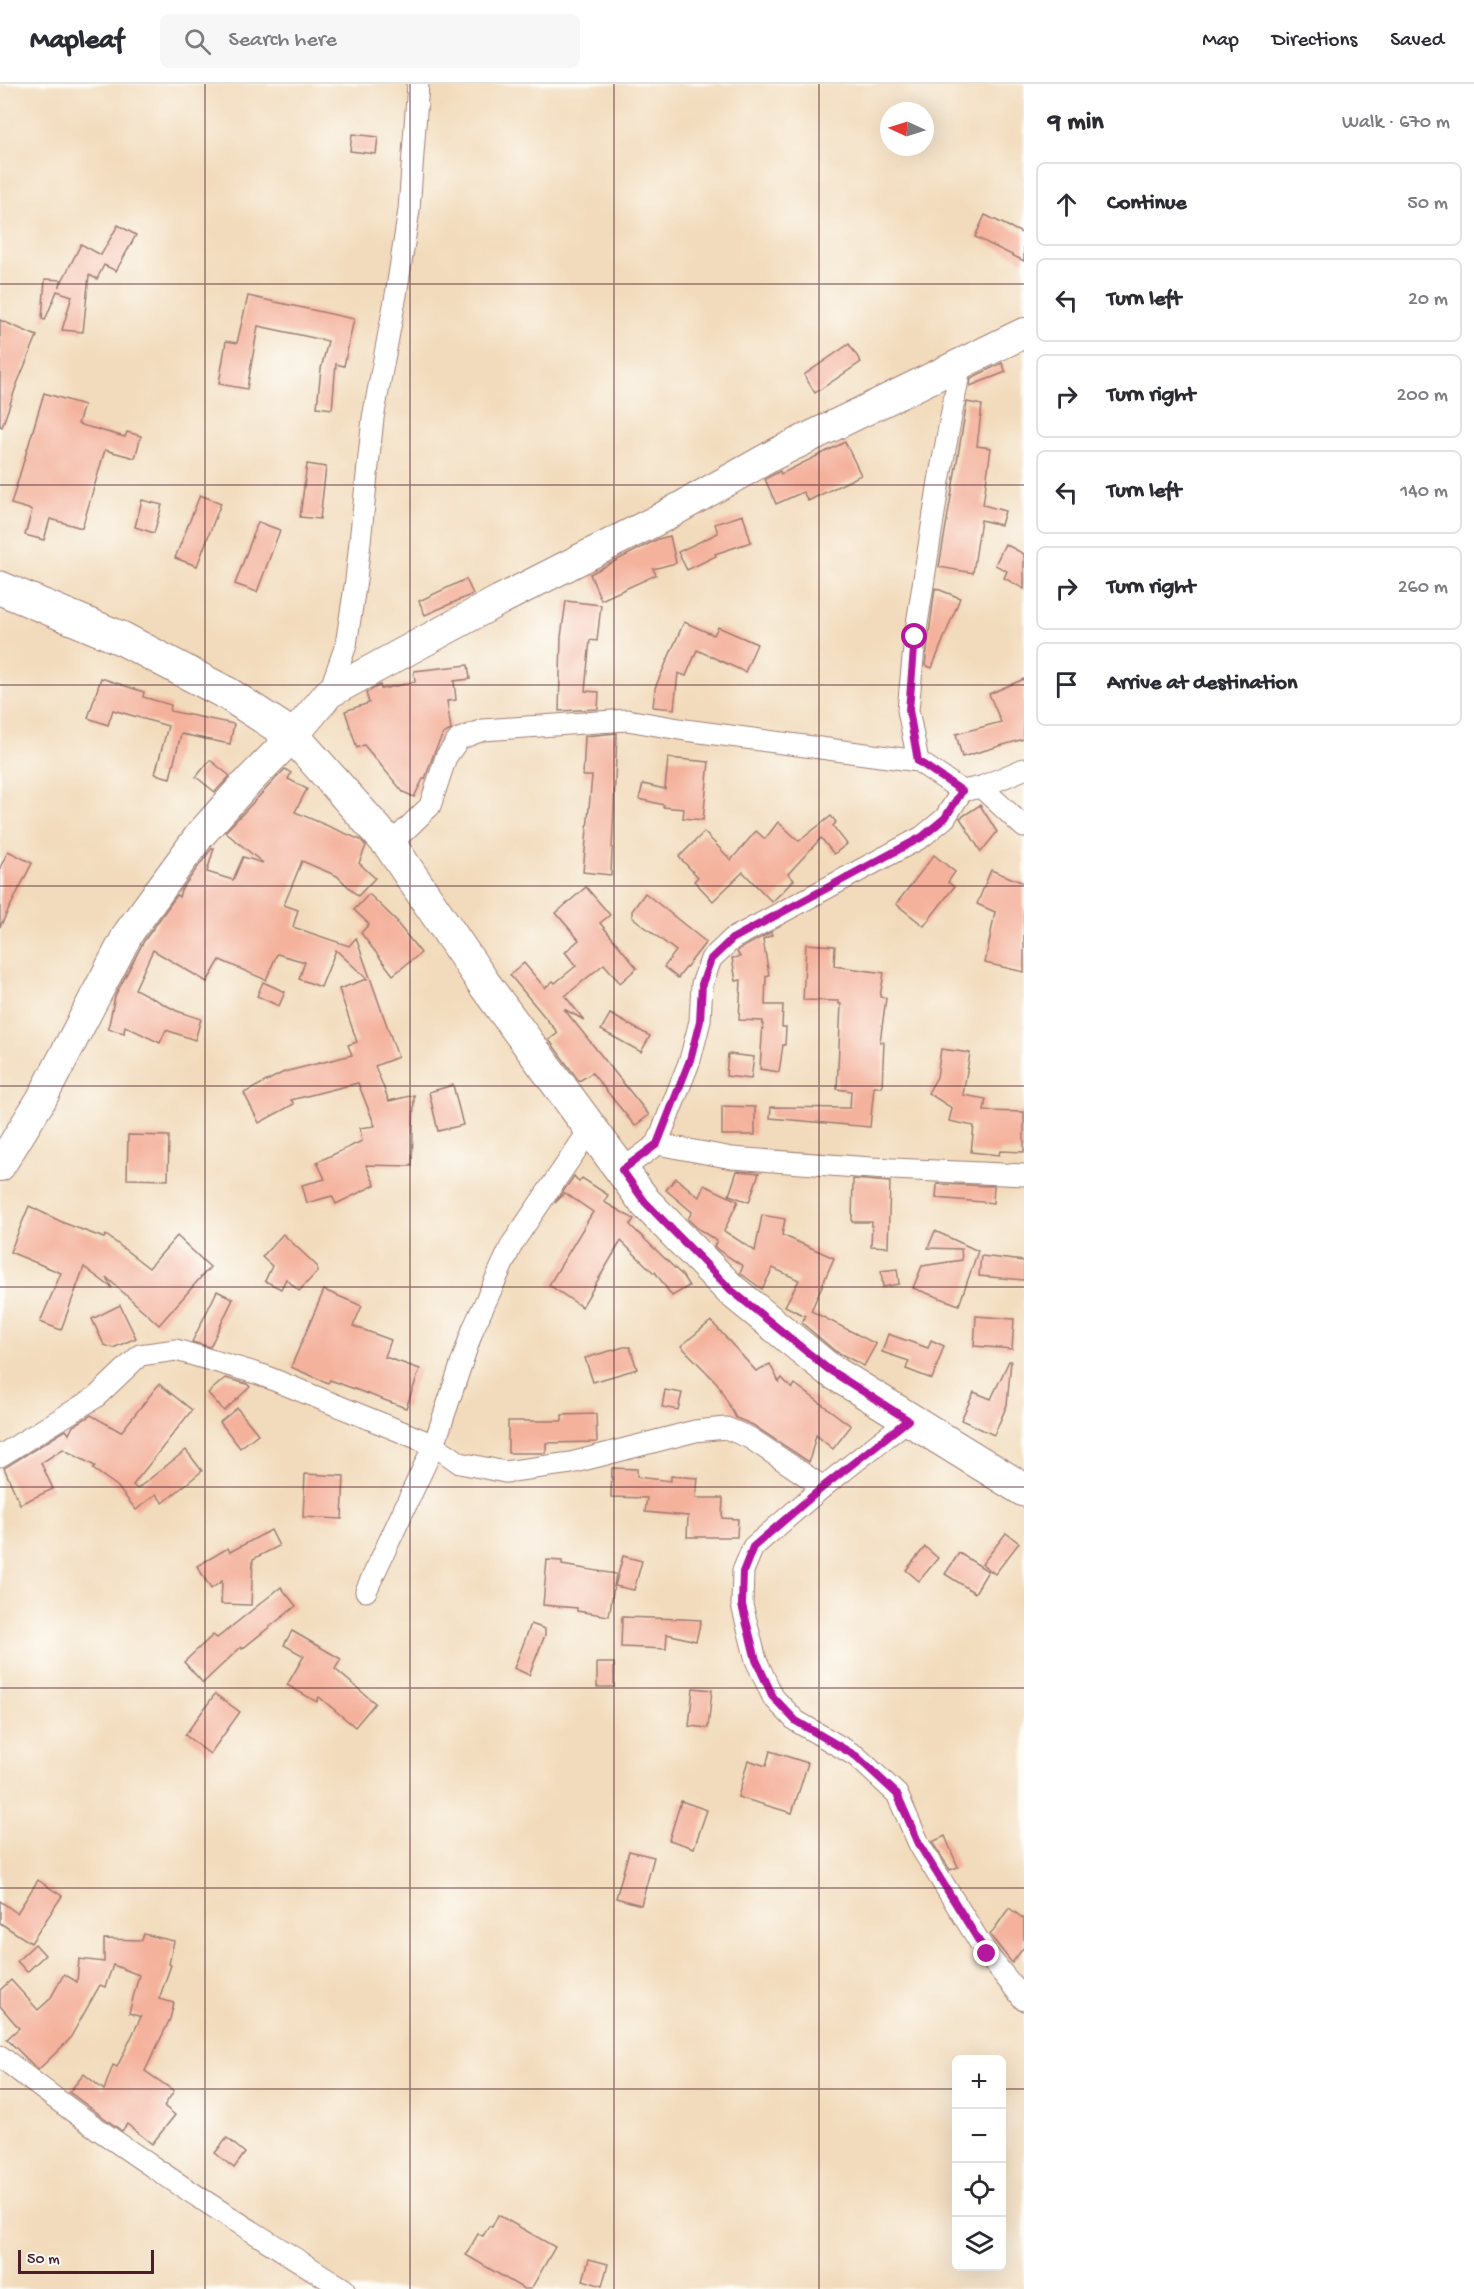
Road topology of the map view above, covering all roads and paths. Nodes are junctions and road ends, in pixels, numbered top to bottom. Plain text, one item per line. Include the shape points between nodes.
1 (418, 84) edge
2 (1024, 333) edge
3 (961, 363) junction
4 (0, 588) edge
5 (329, 693) junction
6 (293, 736) junction
7 (918, 761) junction
8 (1024, 769) edge
9 (971, 789) junction
10 (1024, 827) edge
11 (390, 845) junction
12 (591, 1128) junction
13 (657, 1144) junction
14 (0, 1166) edge
15 (622, 1170) junction
16 (1024, 1175) edge
17 (908, 1420) junction
18 (434, 1445) junction
19 (0, 1456) edge
20 (823, 1487) junction
21 (1024, 1490) edge
22 (366, 1592) dead end
23 (1024, 2000) edge
24 (0, 2056) edge
25 (344, 2289) edge

1 - 5 street via 409,210 373,418 356,580 346,645
2 - 3 street
3 - 5 street via 776,454
3 - 7 street via 915,637 909,710
4 - 6 main road via 123,639 228,694
5 - 6 street
6 - 11 main road
6 - 14 street via 200,835 129,932 42,1098
7 - 9 street
7 - 11 street via 627,720 483,730 459,739 446,757 430,806
8 - 9 street
9 - 10 street
9 - 13 street via 922,837 732,939 711,959 702,984 700,1021 690,1060
11 - 12 main road via 485,985
12 - 15 main road
12 - 18 street via 512,1244 474,1329
13 - 15 street
13 - 16 street via 732,1158
15 - 17 main road via 645,1202 731,1290 828,1369
17 - 20 street
17 - 21 main road
18 - 19 street via 262,1374 176,1350 140,1355 96,1398
18 - 20 street via 460,1463 505,1472 571,1463 695,1431 726,1428 750,1438
18 - 22 street
20 - 23 street via 753,1547 743,1572 742,1605 756,1660 773,1697 796,1721 856,1756 897,1794 920,1846 987,1954
24 - 25 street via 91,2124

